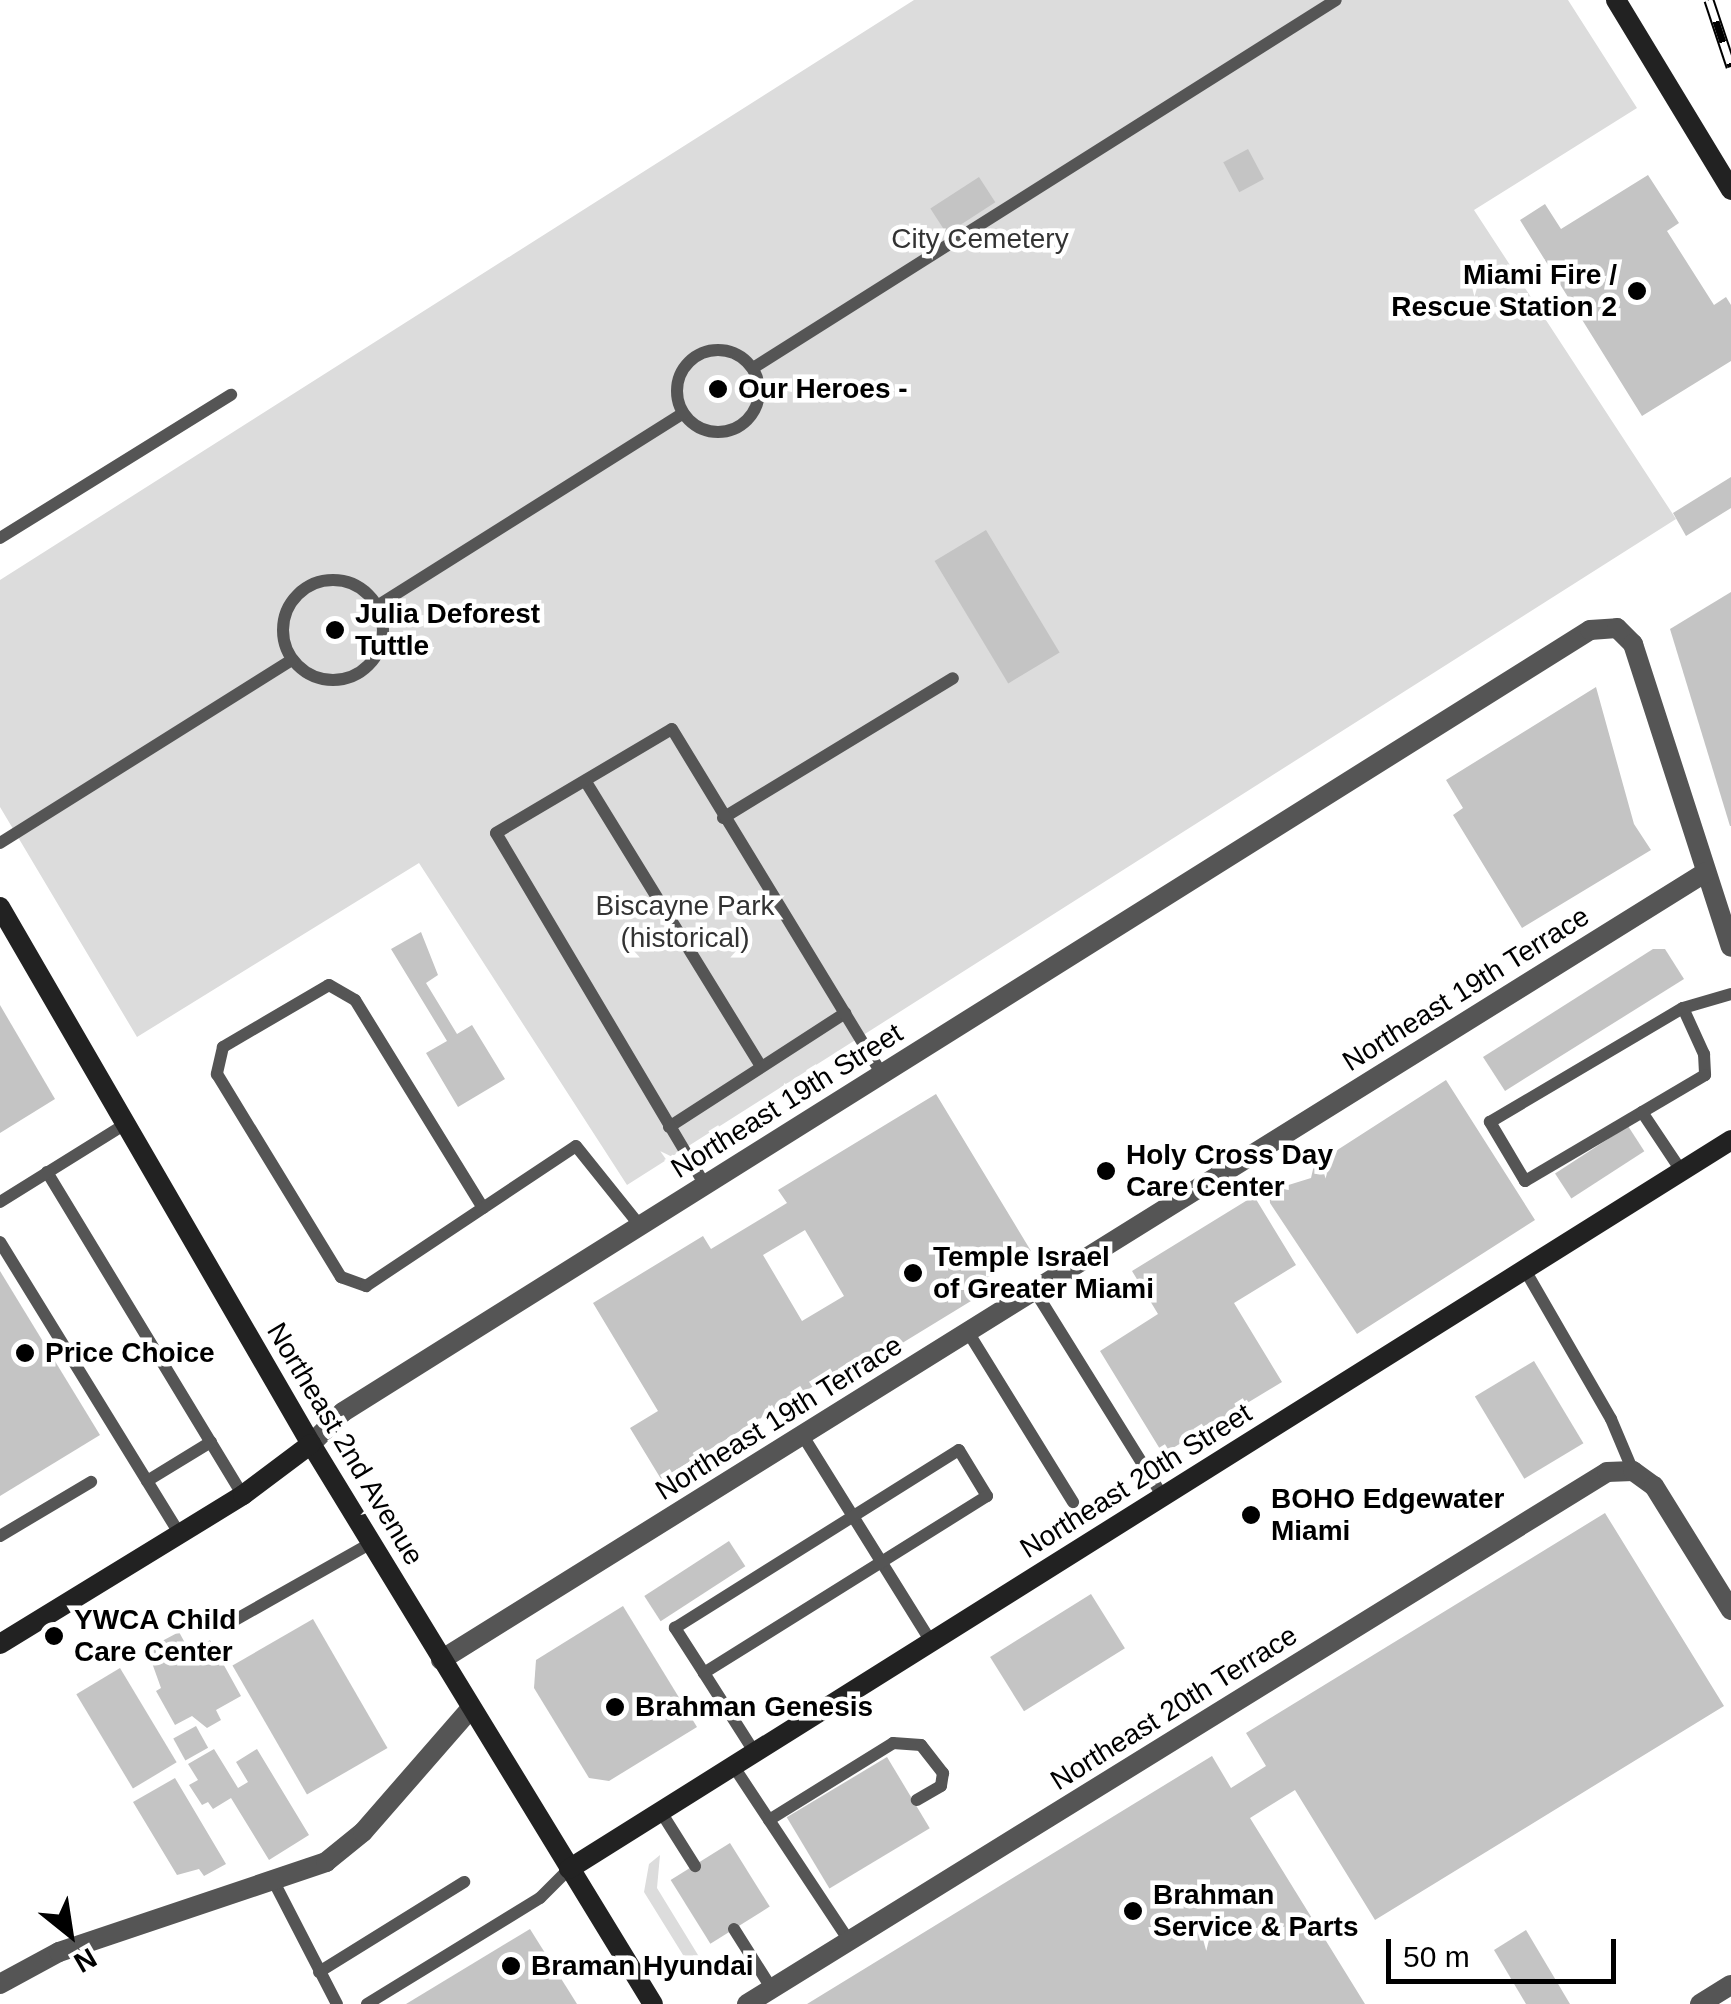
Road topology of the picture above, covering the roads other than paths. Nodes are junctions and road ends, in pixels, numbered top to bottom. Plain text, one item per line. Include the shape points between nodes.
1 (1336, 0) edge
2 (1616, 0) edge
3 (1731, 190) edge
4 (753, 368) junction
5 (231, 396) dead end
6 (683, 413) junction
7 (0, 538) edge
8 (377, 606) junction
9 (292, 660) junction
10 (953, 678) dead end
11 (586, 782) junction
12 (724, 818) junction
13 (0, 843) edge
14 (1706, 872) junction
15 (2, 915) edge
16 (1731, 947) edge
17 (1731, 994) edge
18 (1683, 1008) junction
19 (844, 1014) junction
20 (762, 1067) junction
21 (882, 1074) junction
22 (1642, 1112) junction
23 (127, 1123) junction
24 (669, 1127) junction
25 (1731, 1140) edge
26 (48, 1172) junction
27 (1682, 1172) junction
28 (705, 1186) junction
29 (0, 1202) edge
30 (483, 1208) junction
31 (640, 1226) junction
32 (0, 1242) edge
33 (1525, 1270) junction
34 (1035, 1290) junction
35 (968, 1332) junction
36 (803, 1436) junction
37 (211, 1442) junction
38 (311, 1444) junction
39 (1633, 1471) junction
40 (91, 1482) dead end
41 (148, 1482) junction
42 (243, 1495) junction
43 (1163, 1497) junction
44 (1073, 1502) dead end
45 (852, 1515) junction
46 (180, 1533) junction
47 (0, 1536) edge
48 (372, 1543) junction
49 (881, 1562) junction
50 (1731, 1610) edge
51 (235, 1620) dead end
52 (931, 1642) junction
53 (0, 1644) edge
54 (440, 1660) junction
55 (704, 1672) junction
56 (471, 1708) junction
57 (756, 1754) junction
58 (734, 1767) junction
59 (917, 1800) dead end
60 (661, 1812) junction
61 (770, 1820) junction
62 (816, 1862) dead end
63 (695, 1866) dead end
64 (569, 1869) junction
65 (802, 1870) junction
66 (464, 1882) dead end
67 (275, 1884) junction
68 (734, 1928) dead end
69 (849, 1941) junction
70 (319, 1972) junction
71 (0, 1984) edge
72 (1731, 1985) edge
73 (762, 1998) edge
74 (337, 2004) edge
75 (367, 2004) edge
76 (653, 2004) edge
77 (1700, 2004) edge

1 - 4 lane
2 - 3 main road
4 - 6 lane via 757,406 740,425 703,429
4 - 6 lane via 716,349 690,360 677,385
5 - 7 lane
6 - 8 lane
8 - 9 lane via 382,638 376,654 352,676 318,679
8 - 9 lane via 353,584 306,588 293,599 282,629
9 - 13 lane
10 - 12 lane
11 - 12 lane via 672,730
11 - 20 lane
11 - 24 lane via 496,833
12 - 19 lane
14 - 16 street
14 - 21 street, Northeast 19th Street via 1633,644 1616,628 1590,630
14 - 34 street, Northeast 19th Terrace
15 - 23 main road, Northeast 2nd Avenue
17 - 18 lane
18 - 22 lane via 1704,1054 1705,1075
18 - 22 lane via 1490,1122 1526,1182
19 - 20 lane
19 - 21 lane
20 - 24 lane
21 - 28 street, Northeast 19th Street
22 - 27 lane
23 - 26 lane
23 - 38 main road, Northeast 2nd Avenue
24 - 28 lane
25 - 27 main road, Northeast 20th Street
26 - 29 lane
26 - 37 lane
27 - 33 main road, Northeast 20th Street
28 - 31 street, Northeast 19th Street
30 - 30 lane via 366,1286 341,1277 217,1074 223,1047 329,986 354,1000
30 - 31 lane via 576,1146
31 - 38 street, Northeast 19th Street via 343,1412
32 - 41 lane
33 - 39 lane via 1611,1419
33 - 43 main road, Northeast 20th Street
34 - 35 street, Northeast 19th Terrace
34 - 43 lane
35 - 36 street, Northeast 19th Terrace
35 - 44 lane
36 - 45 lane
36 - 54 street, Northeast 19th Terrace
37 - 41 lane
37 - 42 lane
38 - 42 main road, Northeast 19th Street
38 - 48 main road, Northeast 2nd Avenue
39 - 50 street via 1654,1486
39 - 69 street, Northeast 20th Terrace via 1595,1478
40 - 47 lane
41 - 46 lane
42 - 46 main road, Northeast 19th Street
43 - 52 main road, Northeast 20th Street
45 - 49 lane
45 - 49 lane via 959,1450 987,1496
45 - 55 lane via 676,1628
46 - 53 main road, Northeast 19th Street
48 - 51 lane
48 - 54 main road, Northeast 2nd Avenue
49 - 52 lane
49 - 55 lane
52 - 57 main road, Northeast 20th Street
54 - 56 main road, Northeast 2nd Avenue
55 - 57 lane
56 - 64 main road, Northeast 2nd Avenue
56 - 67 street via 364,1832 326,1862
57 - 58 main road, Northeast 20th Street
58 - 60 main road, Northeast 20th Street
58 - 61 lane
59 - 61 lane via 941,1786 943,1773 922,1745 893,1743
60 - 63 lane
60 - 64 main road, Northeast 20th Street
61 - 65 lane
62 - 65 lane
64 - 75 lane via 540,1898
64 - 76 main road, Northeast 2nd Avenue
65 - 69 lane
66 - 70 lane
67 - 70 lane
67 - 71 street via 60,1952
68 - 73 lane
69 - 73 street, Northeast 20th Terrace
70 - 74 lane
72 - 77 street

